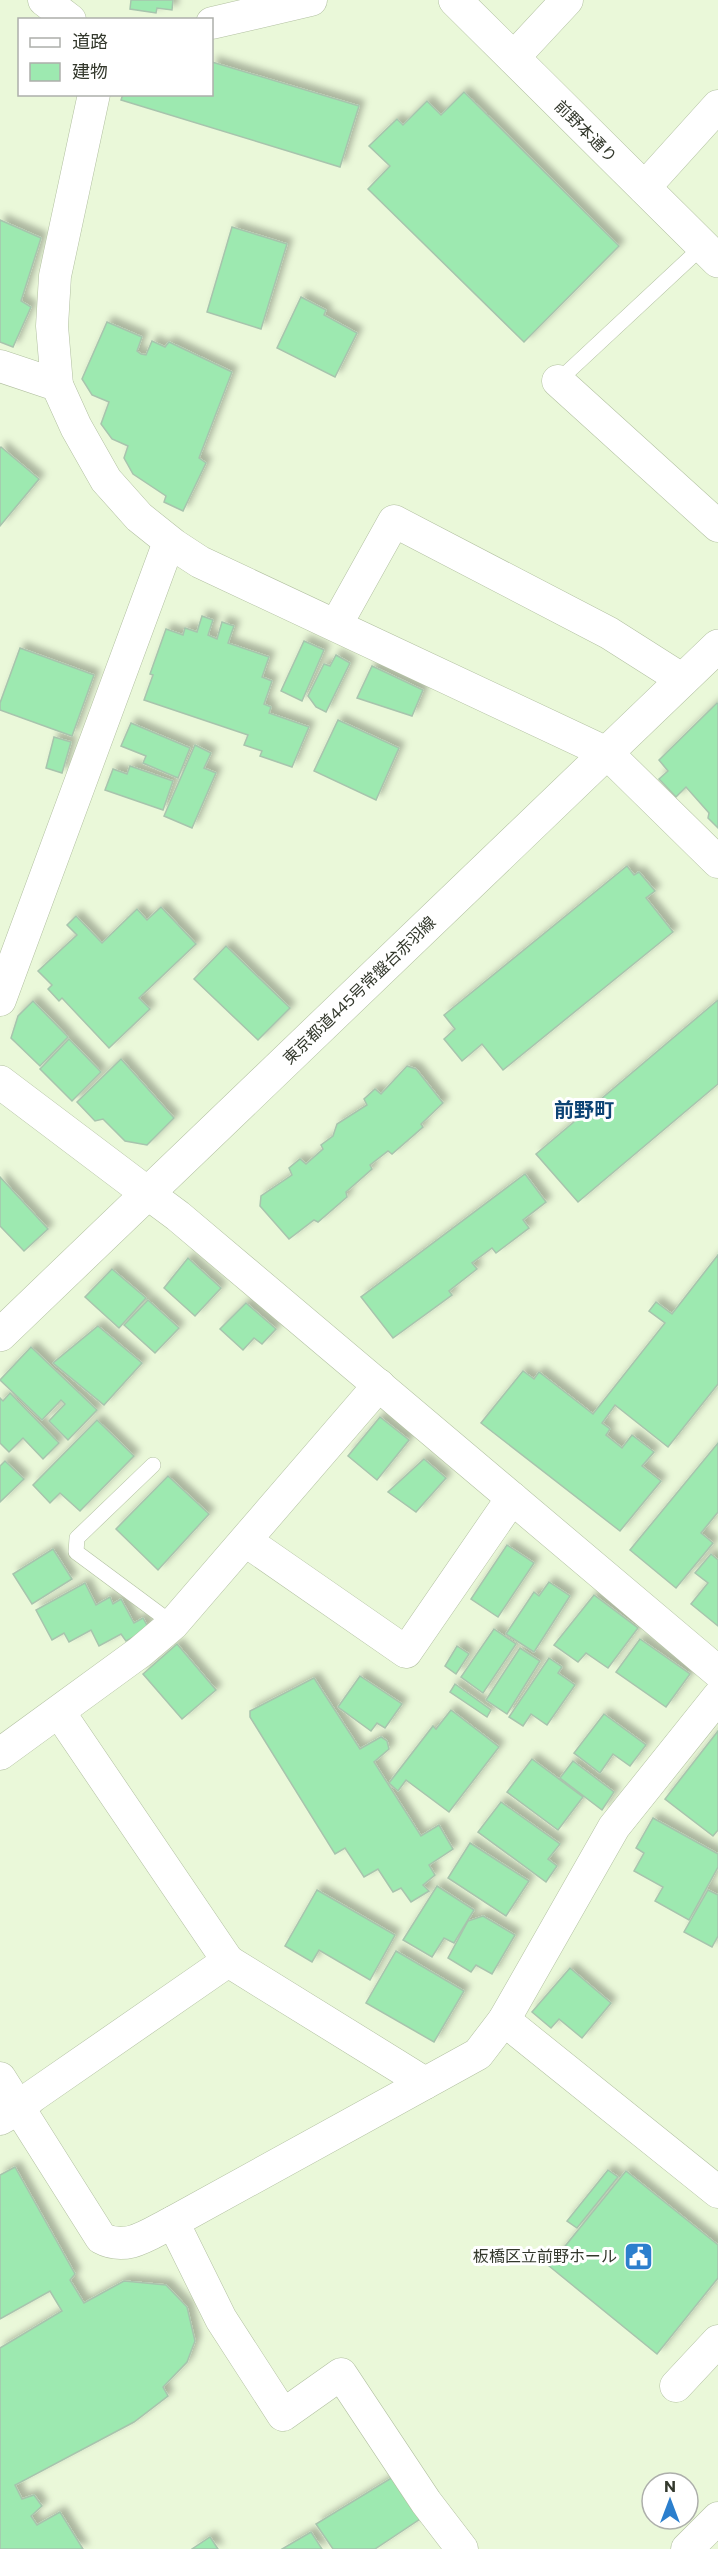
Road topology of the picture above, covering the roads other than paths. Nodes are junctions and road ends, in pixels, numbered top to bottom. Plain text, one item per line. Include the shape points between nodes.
1 (44, 0) edge
2 (311, 0) edge
3 (455, 0) edge
4 (567, 0) edge
5 (67, 18) edge
6 (213, 23) edge
7 (513, 58) junction
8 (94, 96) edge
9 (718, 106) edge
10 (644, 188) junction
11 (710, 253) edge
12 (0, 366) edge
13 (558, 381) joint
14 (57, 385) junction
15 (718, 526) edge
16 (169, 542) junction
17 (336, 625) junction
18 (718, 646) edge
19 (683, 680) junction
20 (607, 753) junction
21 (718, 862) edge
22 (0, 1000) edge
23 (0, 1082) edge
24 (147, 1193) junction
25 (0, 1335) edge
26 (379, 1385) junction
27 (153, 1465) dead end
28 (512, 1498) junction
29 (246, 1540) junction
30 (172, 1624) junction
31 (718, 1672) edge
32 (718, 1697) edge
33 (59, 1712) junction
34 (0, 1754) edge
35 (228, 1961) junction
36 (504, 2020) junction
37 (0, 2078) edge
38 (425, 2084) junction
39 (9, 2114) edge
40 (718, 2192) edge
41 (172, 2222) junction
42 (718, 2341) edge
43 (676, 2386) dead end
44 (718, 2518) edge
45 (462, 2549) edge
46 (687, 2549) edge

1 - 5 street
2 - 6 street
3 - 7 main road, 前野本通り
4 - 7 street
7 - 10 main road, 前野本通り
8 - 14 street via 55,276 52,326
9 - 10 street
10 - 11 main road, 前野本通り
11 - 13 lane
12 - 14 street
13 - 15 street
14 - 16 street via 106,480 139,517
16 - 17 street via 200,562
16 - 22 street
17 - 19 street via 394,521 609,633
17 - 20 street
18 - 19 main road, 東京都道445号常盤台赤羽線
19 - 20 main road, 東京都道445号常盤台赤羽線
20 - 21 street
20 - 24 main road, 東京都道445号常盤台赤羽線
23 - 24 main road
24 - 25 main road, 東京都道445号常盤台赤羽線
24 - 26 street
26 - 28 street
26 - 29 street
27 - 30 lane via 77,1538 76,1552
28 - 29 street via 406,1652
28 - 31 street
29 - 30 street
30 - 33 street
32 - 36 street via 615,1827
33 - 34 street
33 - 35 street
35 - 38 street
35 - 39 street
36 - 38 street via 478,2054
36 - 40 street
37 - 39 street
38 - 41 street
39 - 41 street via 101,2238 122,2245
41 - 45 street via 221,2319 283,2415 341,2374
42 - 43 street
44 - 46 street

